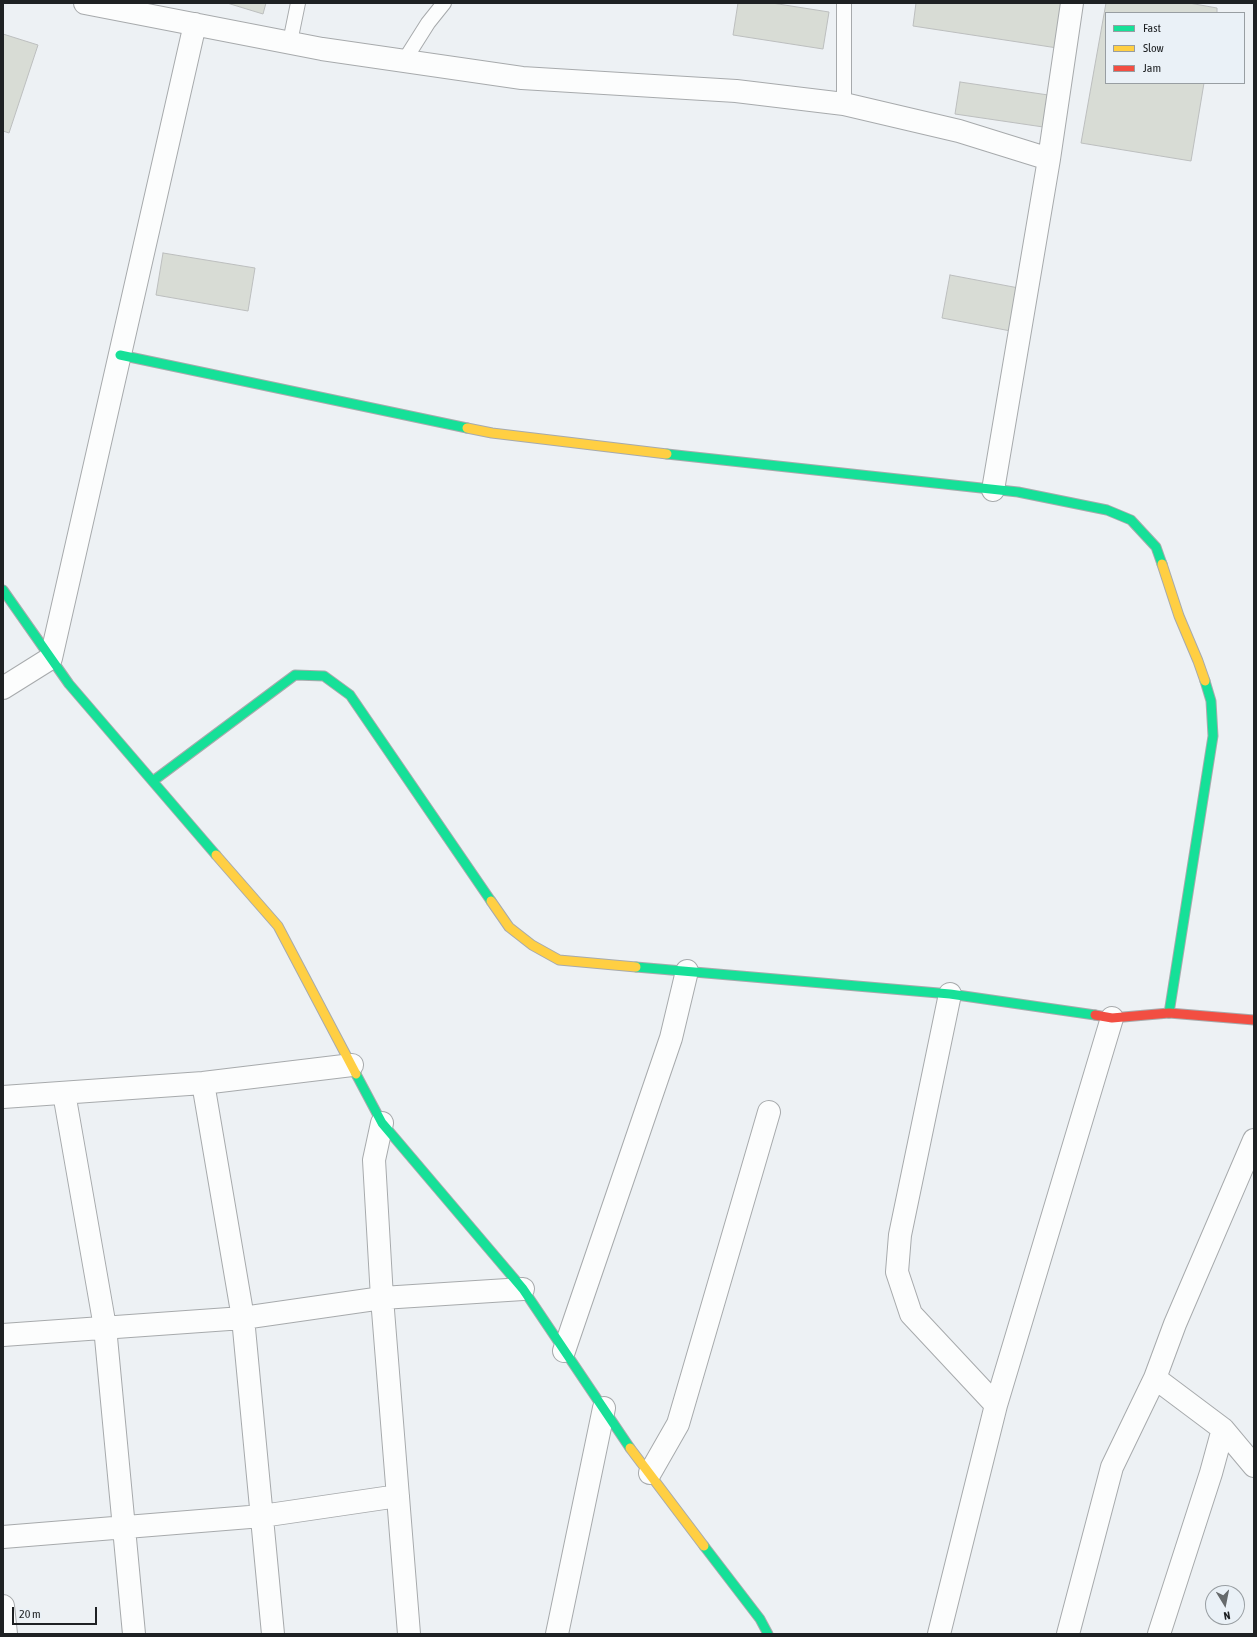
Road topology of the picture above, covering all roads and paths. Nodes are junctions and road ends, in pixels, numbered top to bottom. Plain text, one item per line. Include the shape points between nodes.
1 (85, 3) edge
2 (298, 3) edge
3 (444, 3) edge
4 (844, 3) edge
5 (1072, 3) edge
6 (195, 24) junction
7 (290, 42) junction
8 (404, 61) junction
9 (844, 104) junction
10 (1049, 158) junction
11 (120, 355) junction
12 (993, 490) junction
13 (3, 590) edge
14 (51, 658) junction
15 (3, 688) edge
16 (153, 781) junction
17 (686, 971) junction
18 (950, 994) junction
19 (1168, 1013) junction
20 (1112, 1018) junction
21 (1254, 1020) edge
22 (352, 1065) junction
23 (203, 1083) junction
24 (64, 1093) junction
25 (3, 1097) edge
26 (769, 1112) dead end
27 (382, 1123) junction
28 (1254, 1140) edge
29 (523, 1289) junction
30 (382, 1298) junction
31 (243, 1318) junction
32 (105, 1327) junction
33 (3, 1335) edge
34 (564, 1351) junction
35 (1155, 1378) junction
36 (996, 1405) junction
37 (604, 1408) junction
38 (1223, 1429) junction
39 (1254, 1466) edge
40 (650, 1473) junction
41 (398, 1496) junction
42 (262, 1516) junction
43 (124, 1526) junction
44 (3, 1537) edge
45 (3, 1606) edge
46 (6, 1634) edge
47 (134, 1634) edge
48 (273, 1634) edge
49 (409, 1634) edge
50 (557, 1634) edge
51 (768, 1634) edge
52 (939, 1634) edge
53 (1068, 1634) edge
54 (1159, 1634) edge

1 - 6 street
2 - 7 lane
3 - 8 lane via 428,22
4 - 9 lane
5 - 10 street
6 - 7 street
6 - 11 street
7 - 8 street
8 - 9 street via 522,78 736,91
9 - 10 street via 959,131
10 - 12 street
11 - 12 street via 492,433
11 - 14 street
12 - 19 street via 1018,492 1107,510 1131,520 1156,547 1179,616 1198,661 1210,702 1212,736
13 - 14 street
14 - 15 street
14 - 16 street
16 - 17 street via 295,675 324,676 350,695 509,927 532,945 558,960
16 - 22 street via 278,926
17 - 18 street
17 - 34 street via 671,1038
18 - 20 street
18 - 36 street via 900,1235 897,1272 911,1314
19 - 20 street
19 - 21 street
20 - 36 street
22 - 23 street
22 - 27 street
23 - 24 street
23 - 31 street
24 - 25 street
24 - 32 street
26 - 40 street via 678,1424
27 - 29 street
27 - 30 street via 374,1160
28 - 35 street via 1175,1324
29 - 30 street
29 - 34 street
30 - 31 street
30 - 41 street
31 - 32 street
31 - 42 street
32 - 33 street
32 - 43 street
34 - 37 street
35 - 38 street
35 - 53 street via 1112,1467
36 - 52 street
37 - 40 street
37 - 50 street
38 - 39 street
38 - 54 street
40 - 51 street via 760,1619
41 - 42 street
41 - 49 street
42 - 43 street
42 - 48 street
43 - 44 street
43 - 47 street
45 - 46 street

